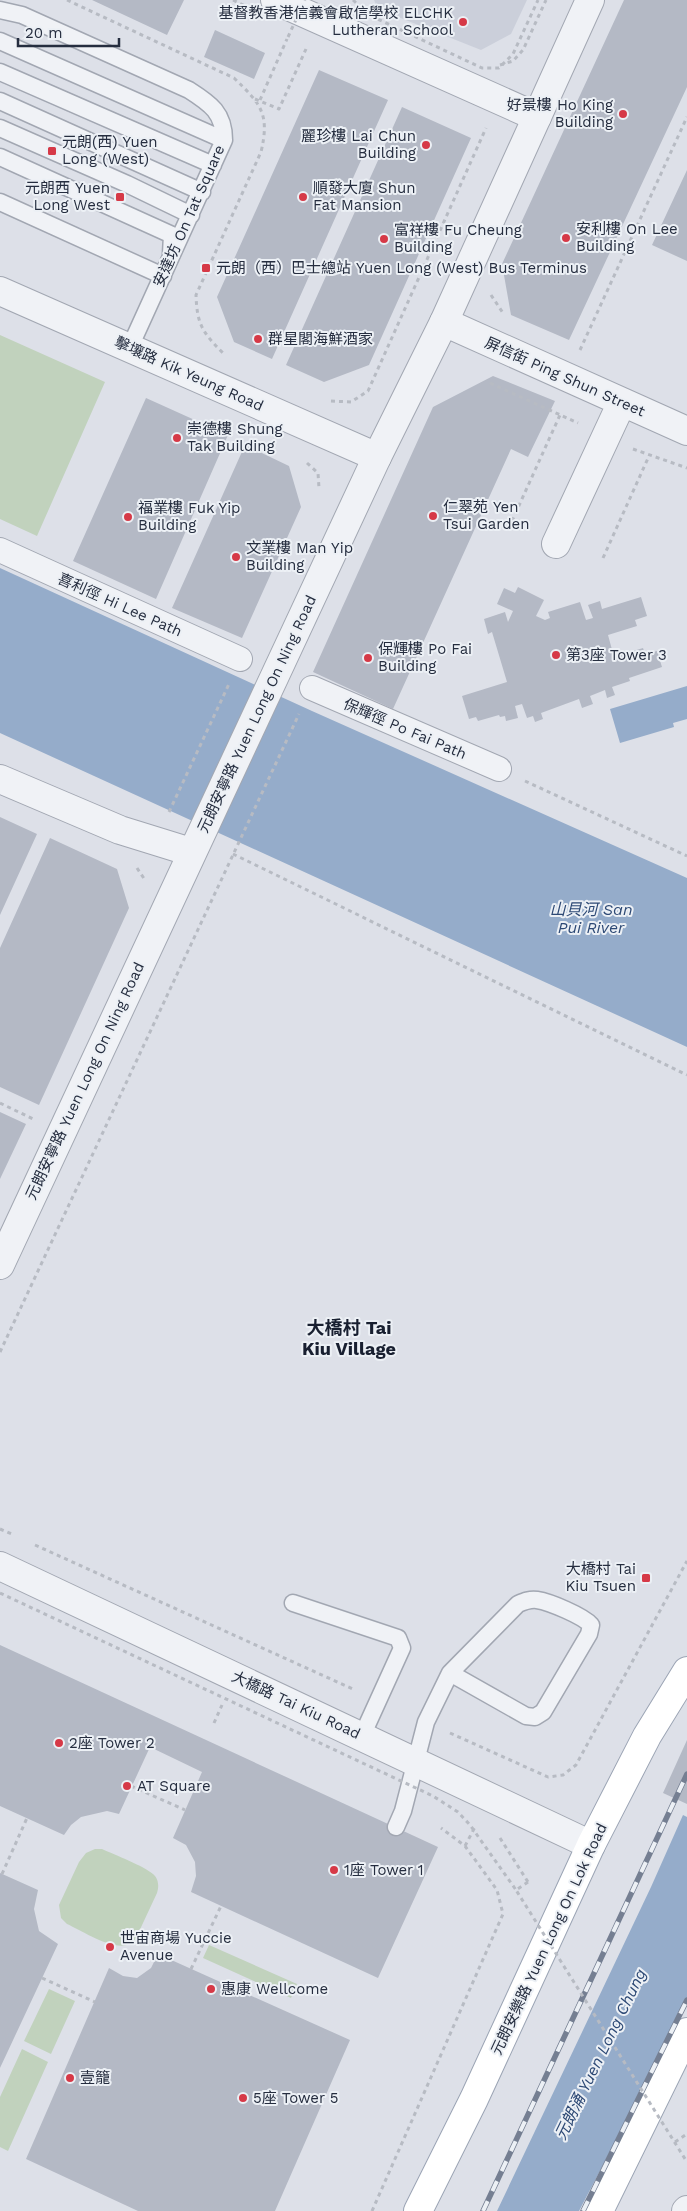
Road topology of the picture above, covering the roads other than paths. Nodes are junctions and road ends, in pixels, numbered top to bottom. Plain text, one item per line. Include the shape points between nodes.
1 (275, 0) edge
2 (590, 0) edge
3 (0, 10) edge
4 (0, 42) edge
5 (0, 72) edge
6 (0, 101) edge
7 (537, 117) junction
8 (0, 128) edge
9 (224, 140) junction
10 (0, 157) edge
11 (213, 165) junction
12 (202, 192) junction
13 (0, 202) edge
14 (191, 215) junction
15 (171, 259) junction
16 (163, 276) junction
17 (0, 291) edge
18 (444, 322) junction
19 (130, 347) junction
20 (622, 402) junction
21 (687, 431) edge
22 (377, 457) junction
23 (556, 544) dead end
24 (0, 550) edge
25 (240, 659) road end
26 (312, 688) road end
27 (499, 769) road end
28 (0, 779) edge
29 (193, 848) junction
30 (0, 1265) edge
31 (0, 1566) edge
32 (293, 1603) dead end
33 (687, 1671) edge
34 (450, 1673) junction
35 (362, 1736) junction
36 (416, 1761) junction
37 (396, 1827) dead end
38 (591, 1845) junction
39 (687, 2032) edge
40 (418, 2211) edge
41 (599, 2211) edge

1 - 7 street
2 - 7 street, 元朗安寧路 Yuen Long On Ning Road
3 - 9 lane, 安達坊 On Tat Square via 22,15 203,98 218,112 224,126
4 - 9 lane
5 - 11 lane
6 - 12 lane
7 - 18 street, 元朗安寧路 Yuen Long On Ning Road
8 - 14 lane
9 - 11 lane, 安達坊 On Tat Square
10 - 15 lane via 172,234
11 - 12 lane, 安達坊 On Tat Square
12 - 14 lane, 安達坊 On Tat Square
13 - 16 lane
14 - 15 lane, 安達坊 On Tat Square
15 - 16 lane, 安達坊 On Tat Square
16 - 19 lane, 安達坊 On Tat Square
17 - 19 street, 擊壤路 Kik Yeung Road
18 - 20 street, 屏信街 Ping Shun Street
18 - 22 street, 元朗安寧路 Yuen Long On Ning Road
19 - 22 street, 擊壤路 Kik Yeung Road
20 - 21 street, 屏信街 Ping Shun Street
20 - 23 street
22 - 29 street, 元朗安寧路 Yuen Long On Ning Road
24 - 25 street, 喜利徑 Hi Lee Path
26 - 27 street, 保輝徑 Po Fai Path
28 - 29 street via 120,830
29 - 30 street, 元朗安寧路 Yuen Long On Ning Road
31 - 35 street, 大橋路 Tai Kiu Road
32 - 35 lane via 398,1638 402,1648
33 - 38 main road, 元朗安樂路 Yuen Long On Lok Road via 647,1736
34 - 34 lane via 526,1716 535,1717 543,1712 589,1634 591,1625 585,1619 539,1600 527,1600 518,1604
34 - 36 lane via 426,1722
35 - 36 street, 大橋路 Tai Kiu Road
36 - 37 lane
36 - 38 street, 大橋路 Tai Kiu Road
38 - 40 main road, 元朗安樂路 Yuen Long On Lok Road via 474,2100
39 - 41 main road

